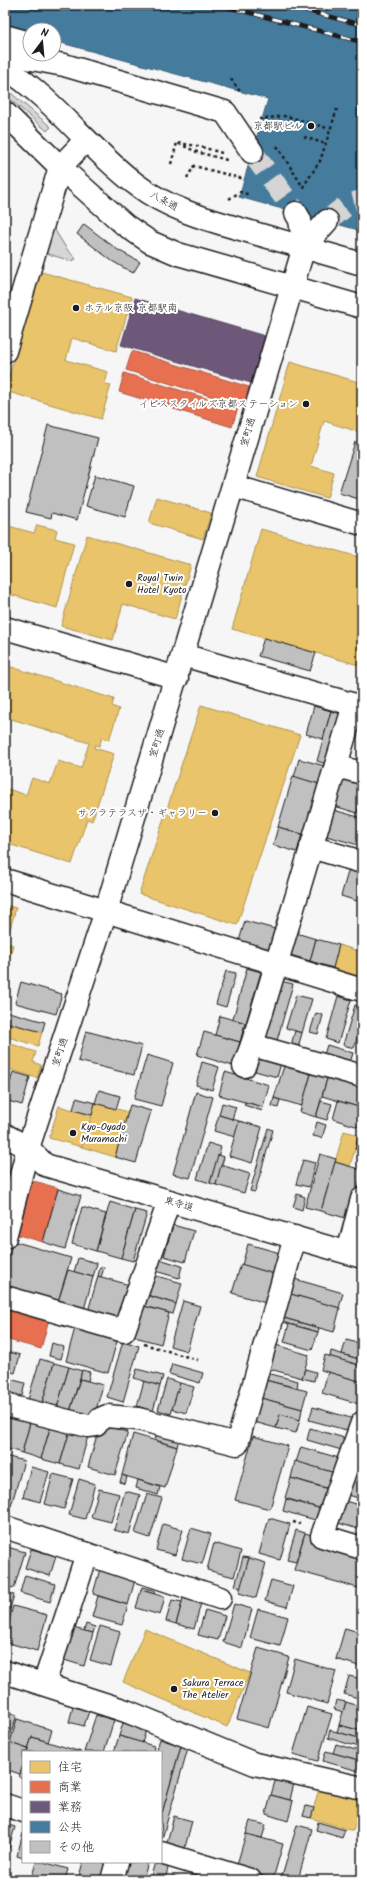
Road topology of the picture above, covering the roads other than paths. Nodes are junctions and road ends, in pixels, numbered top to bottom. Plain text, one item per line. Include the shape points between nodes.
1 (5, 36) edge
2 (22, 41) edge
3 (62, 52) edge
4 (5, 54) edge
5 (5, 68) edge
6 (119, 82) junction
7 (5, 113) edge
8 (86, 140) junction
9 (243, 157) tunnel mouth
10 (60, 167) junction
11 (296, 213) tunnel mouth
12 (327, 221) tunnel mouth
13 (304, 247) junction
14 (362, 264) edge
15 (291, 287) junction
16 (362, 308) edge
17 (5, 351) edge
18 (233, 486) junction
19 (362, 524) edge
20 (5, 628) edge
21 (183, 655) junction
22 (177, 678) junction
23 (358, 706) edge
24 (336, 766) junction
25 (362, 773) edge
26 (311, 847) junction
27 (362, 862) edge
28 (5, 880) edge
29 (106, 911) junction
30 (275, 963) junction
31 (362, 990) edge
32 (252, 1045) junction
33 (244, 1066) dead end
34 (362, 1076) edge
35 (5, 1136) edge
36 (28, 1148) junction
37 (362, 1199) edge
38 (169, 1201) junction
39 (7, 1222) edge
40 (295, 1237) junction
41 (355, 1254) edge
42 (5, 1297) edge
43 (5, 1405) edge
44 (362, 1423) edge
45 (5, 1526) edge
46 (362, 1548) edge
47 (87, 1554) junction
48 (220, 1598) dead end
49 (5, 1672) edge
50 (44, 1684) junction
51 (362, 1788) edge
52 (5, 1805) edge
53 (22, 1811) edge
54 (162, 1853) edge
55 (117, 1863) edge
56 (208, 1874) edge
57 (112, 1880) edge
58 (250, 1880) edge

1 - 2 street
3 - 6 street via 84,59
4 - 6 street via 64,65
5 - 8 street, 八条通 via 40,94
6 - 9 street via 224,112
7 - 10 street
8 - 10 street
8 - 13 street, 八条通 via 131,181 160,201 196,216
10 - 15 street via 125,225 150,242 178,254
10 - 17 street
11 - 13 street via 300,220
12 - 13 street
13 - 14 street, 八条通
13 - 15 street, 室町通
15 - 16 street
15 - 18 street, 室町通
18 - 19 street
18 - 21 street, 室町通
20 - 22 street
21 - 22 street, 室町通
21 - 23 street
22 - 29 street, 室町通
23 - 24 street
24 - 25 street
24 - 26 street
26 - 27 street
26 - 30 street
28 - 29 street
29 - 30 street
29 - 36 street, 室町通
30 - 31 street
30 - 32 street
32 - 33 street
32 - 34 street
35 - 36 street, 東寺道
36 - 38 street, 東寺道 via 45,1165
36 - 39 street, 室町通
37 - 41 street
38 - 40 street, 東寺道
38 - 42 street via 124,1331
40 - 41 street, 東寺道
40 - 43 street via 237,1444 138,1419 107,1416 100,1419 96,1425 88,1426
44 - 46 street via 322,1536
45 - 47 street
47 - 48 street
47 - 50 street
49 - 50 street
50 - 51 street via 126,1711 255,1764
52 - 53 street
54 - 56 street
55 - 57 street
56 - 58 street

